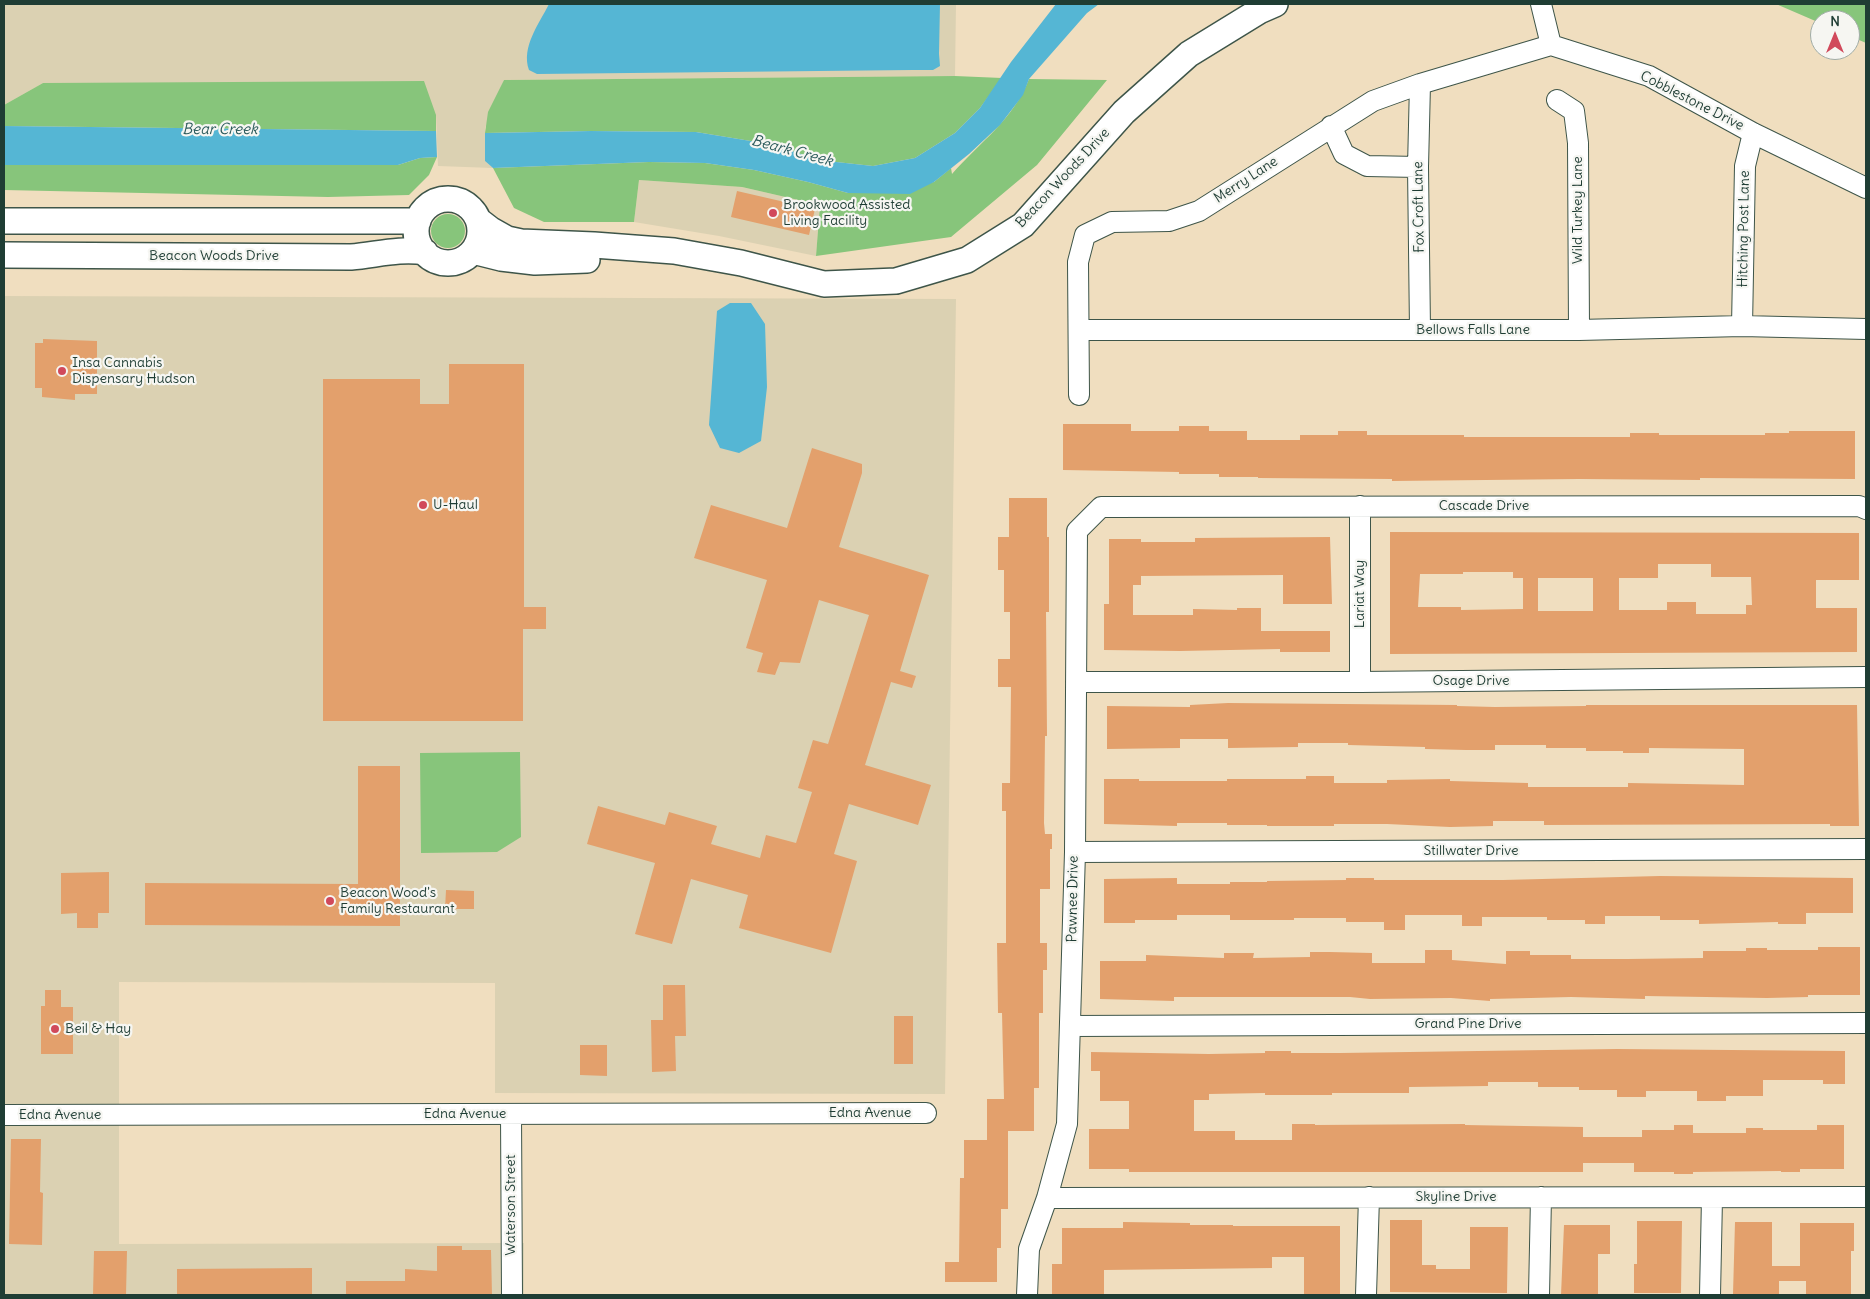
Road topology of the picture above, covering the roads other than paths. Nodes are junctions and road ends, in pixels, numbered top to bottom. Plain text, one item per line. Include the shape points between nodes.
1 (1275, 4) edge
2 (1541, 4) edge
3 (1550, 45) junction
4 (1420, 84) junction
5 (1557, 100) dead end
6 (1331, 126) junction
7 (1754, 133) junction
8 (1418, 167) junction
9 (1866, 188) edge
10 (478, 220) junction
11 (4, 221) edge
12 (418, 221) junction
13 (473, 251) junction
14 (674, 251) junction
15 (424, 252) junction
16 (4, 256) edge
17 (1742, 326) junction
18 (1866, 329) edge
19 (1079, 330) junction
20 (1420, 330) junction
21 (1579, 330) junction
22 (1079, 395) dead end
23 (1360, 506) junction
24 (1101, 507) joint
25 (1866, 509) edge
26 (1866, 677) edge
27 (1076, 682) junction
28 (1360, 682) junction
29 (1866, 849) edge
30 (1075, 852) junction
31 (1866, 1023) edge
32 (1070, 1026) junction
33 (926, 1113) dead end
34 (511, 1114) junction
35 (4, 1115) edge
36 (1369, 1197) junction
37 (1541, 1197) junction
38 (1866, 1197) edge
39 (1046, 1198) junction
40 (1712, 1198) junction
41 (512, 1295) edge
42 (1027, 1295) edge
43 (1366, 1295) edge
44 (1539, 1295) edge
45 (1710, 1295) edge

1 - 14 street, Beacon Woods Drive via 1190,54 1124,112 1023,224 967,260 896,280 824,284 741,263
2 - 3 street
3 - 4 street, Merry Lane
3 - 7 street, Cobblestone Drive via 1649,76
4 - 6 street, Merry Lane via 1373,101
4 - 8 street, Fox Croft Lane
5 - 21 street, Wild Turkey Lane via 1574,111 1578,143
6 - 8 street via 1344,154 1367,166
6 - 19 street, Merry Lane via 1199,211 1169,221 1112,222 1085,235 1078,262
7 - 9 street, Cobblestone Drive
7 - 17 street, Hitching Post Lane via 1745,166
8 - 20 street, Fox Croft Lane
10 - 12 street, Beacon Woods Drive via 468,206 446,200 430,206
10 - 13 street via 480,233
10 - 14 street, Beacon Woods Drive via 507,239 521,242
11 - 12 street
12 - 15 street via 416,231
13 - 14 street, Beacon Woods Drive via 535,262
13 - 15 street, Beacon Woods Drive via 466,258 447,263
15 - 16 street, Beacon Woods Drive via 410,250 350,257
17 - 18 street, Bellows Falls Lane
17 - 21 street, Bellows Falls Lane
19 - 20 street, Bellows Falls Lane
19 - 22 street, Merry Lane
20 - 21 street, Bellows Falls Lane
23 - 24 street, Cascade Drive
23 - 25 street, Cascade Drive via 1859,506
23 - 28 street, Lariat Way
24 - 27 street, Pawnee Drive via 1077,531
26 - 28 street, Osage Drive
27 - 28 street, Osage Drive
27 - 30 street, Pawnee Drive
29 - 30 street, Stillwater Drive
30 - 32 street, Pawnee Drive
31 - 32 street, Grand Pine Drive
32 - 39 street, Pawnee Drive via 1067,1124
33 - 34 street, Edna Avenue
34 - 35 street, Edna Avenue
34 - 41 street, Waterson Street
36 - 37 street, Skyline Drive
36 - 39 street, Skyline Drive
36 - 43 street
37 - 40 street, Skyline Drive
37 - 44 street
38 - 40 street, Skyline Drive
39 - 42 street, Pawnee Drive via 1029,1249
40 - 45 street

